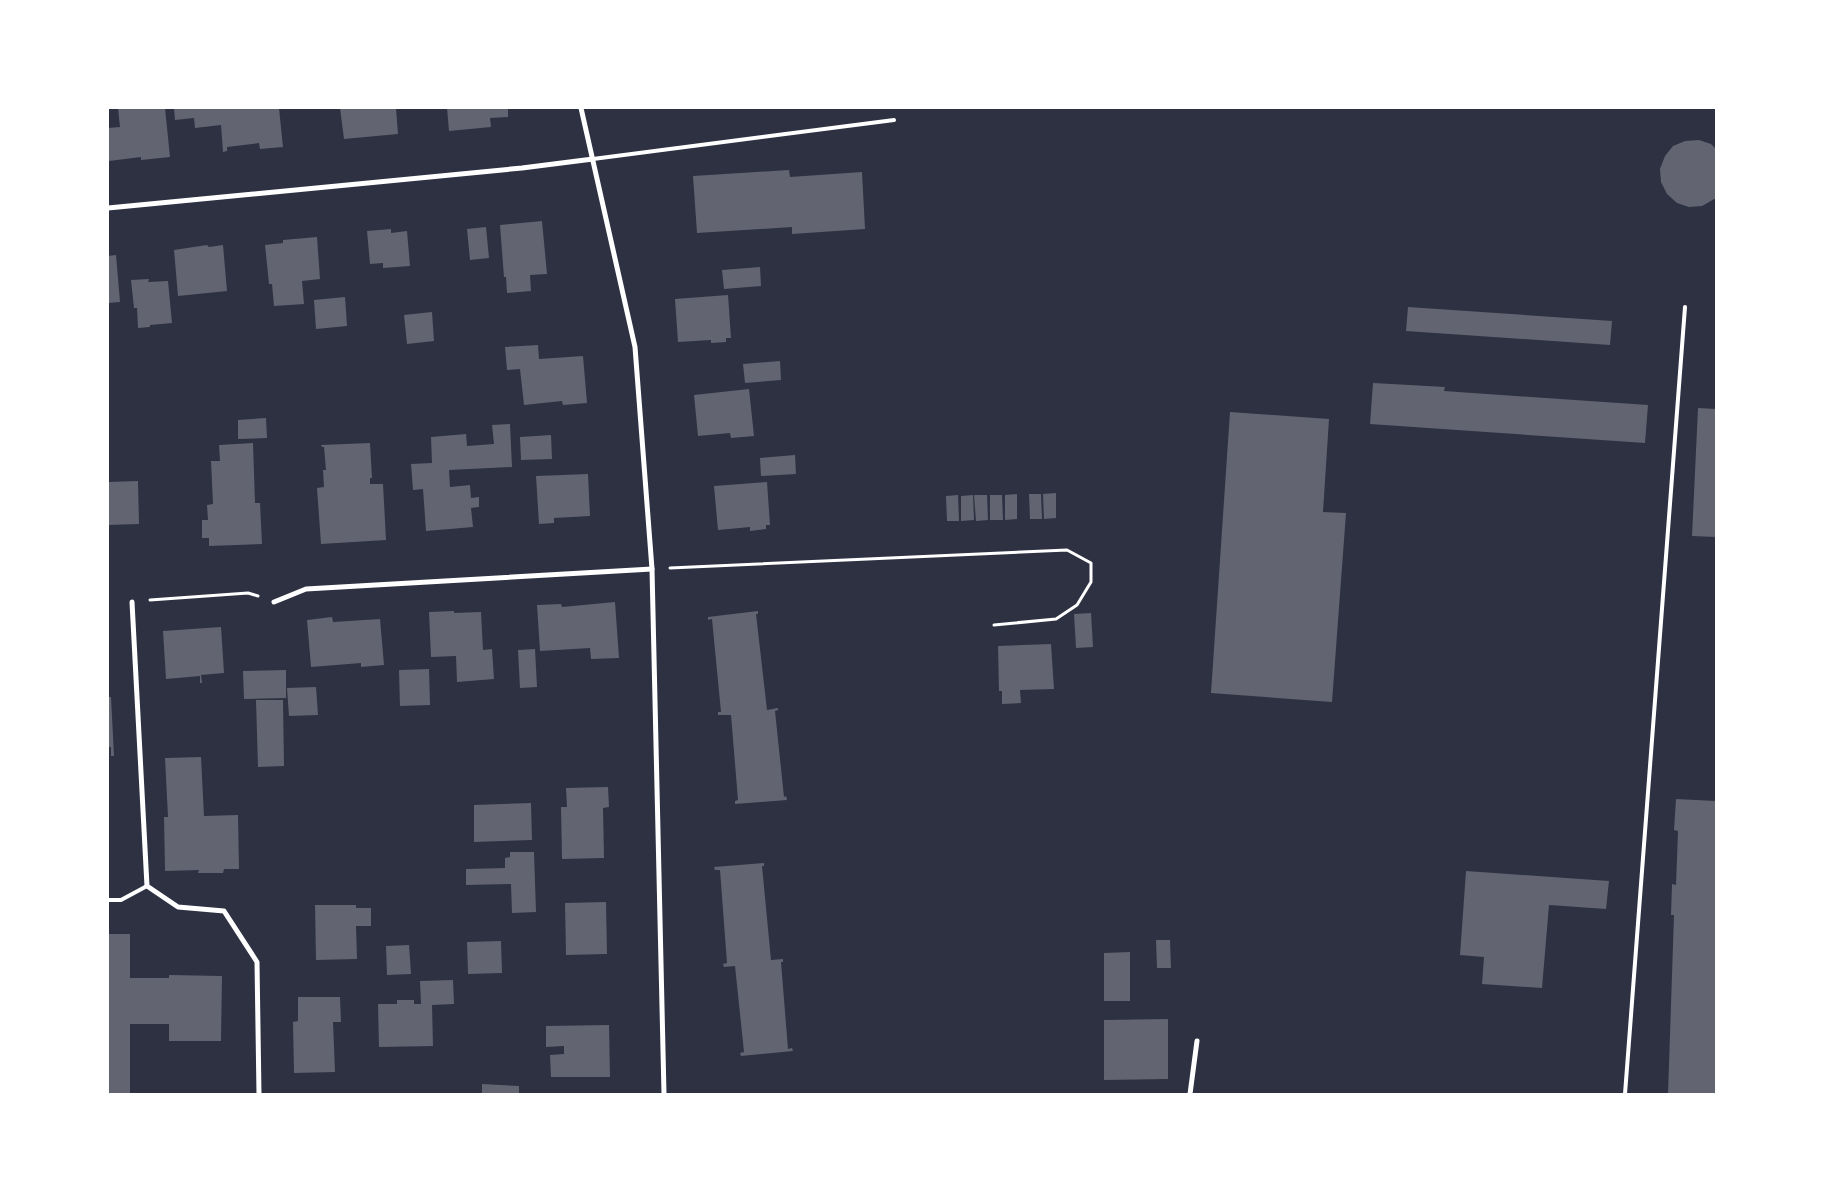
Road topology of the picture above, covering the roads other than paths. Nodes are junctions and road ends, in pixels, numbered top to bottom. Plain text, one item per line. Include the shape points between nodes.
1 (581, 108) edge
2 (894, 120) dead end
3 (593, 160) junction
4 (108, 208) edge
5 (1685, 307) dead end
6 (652, 569) junction
7 (132, 602) road end
8 (274, 602) road end
9 (147, 886) junction
10 (108, 900) edge
11 (1197, 1041) dead end
12 (259, 1094) edge
13 (664, 1094) edge
14 (1190, 1094) edge
15 (1625, 1094) edge

1 - 3 street
2 - 3 lane
3 - 4 street
3 - 6 street via 635,346
5 - 15 lane
6 - 8 street via 306,589
6 - 13 street
7 - 9 street
9 - 10 lane via 121,900
9 - 12 street via 178,906 224,911 257,962
11 - 14 street

